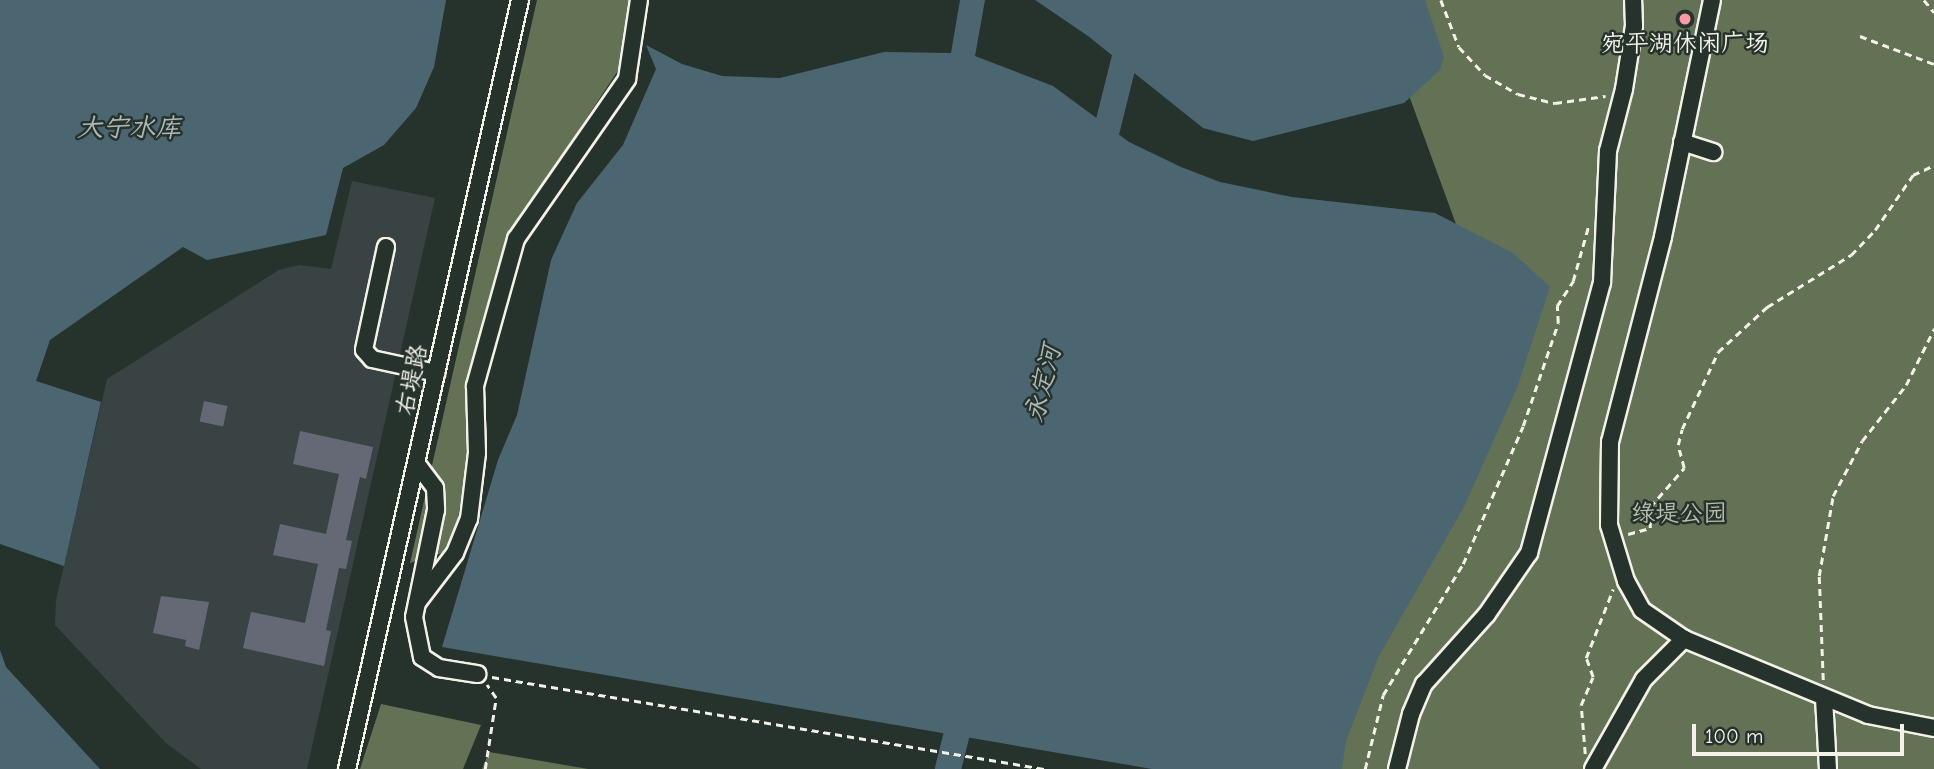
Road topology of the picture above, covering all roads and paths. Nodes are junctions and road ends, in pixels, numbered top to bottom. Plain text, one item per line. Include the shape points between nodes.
1 (520, 0) edge
2 (639, 0) edge
3 (1441, 0) edge
4 (1633, 0) edge
5 (1712, 0) edge
6 (1924, 0) edge
7 (1934, 12) edge
8 (1860, 36) dead end
9 (1934, 64) edge
10 (1624, 89) junction
11 (1682, 142) junction
12 (1713, 152) dead end
13 (1934, 165) edge
14 (1606, 201) junction
15 (386, 247) dead end
16 (1934, 329) edge
17 (437, 373) junction
18 (417, 464) junction
19 (1612, 535) junction
20 (1623, 571) junction
21 (427, 578) junction
22 (1684, 639) junction
23 (478, 674) junction
24 (1825, 698) junction
25 (1934, 727) edge
26 (1590, 763) edge
27 (348, 769) edge
28 (485, 769) edge
29 (1045, 769) edge
30 (1365, 769) edge
31 (1397, 769) edge
32 (1828, 769) edge

1 - 17 street, 右堤路
2 - 21 street via 626,79 516,239 475,386 477,453 469,519 455,553
3 - 10 path via 1459,47 1485,75 1518,94 1555,103 1580,102
4 - 10 street via 1634,26
5 - 11 street
6 - 7 path
8 - 9 path
10 - 14 street via 1608,151
11 - 12 street
11 - 19 street via 1611,442 1607,482
13 - 19 path via 1913,175 1852,255 1767,307 1718,352 1682,429 1678,445 1684,468 1650,507 1650,528
14 - 30 path via 1594,212 1573,281 1557,306 1558,323 1524,426 1474,540 1383,695
14 - 31 street via 1602,283 1529,553 1487,614 1424,684
15 - 17 street via 364,350 372,359
16 - 24 path via 1906,385 1861,441 1833,496 1819,576
17 - 18 street, 右堤路
18 - 21 street via 435,488
18 - 27 street, 右堤路
19 - 20 street
20 - 22 street via 1642,610
20 - 26 path via 1600,614 1586,658 1593,677 1581,705 1581,744
21 - 23 street via 414,617 422,657 439,668
22 - 24 street
22 - 26 street via 1644,679
23 - 28 path via 496,698
23 - 29 path
24 - 25 street via 1868,715
24 - 32 street

